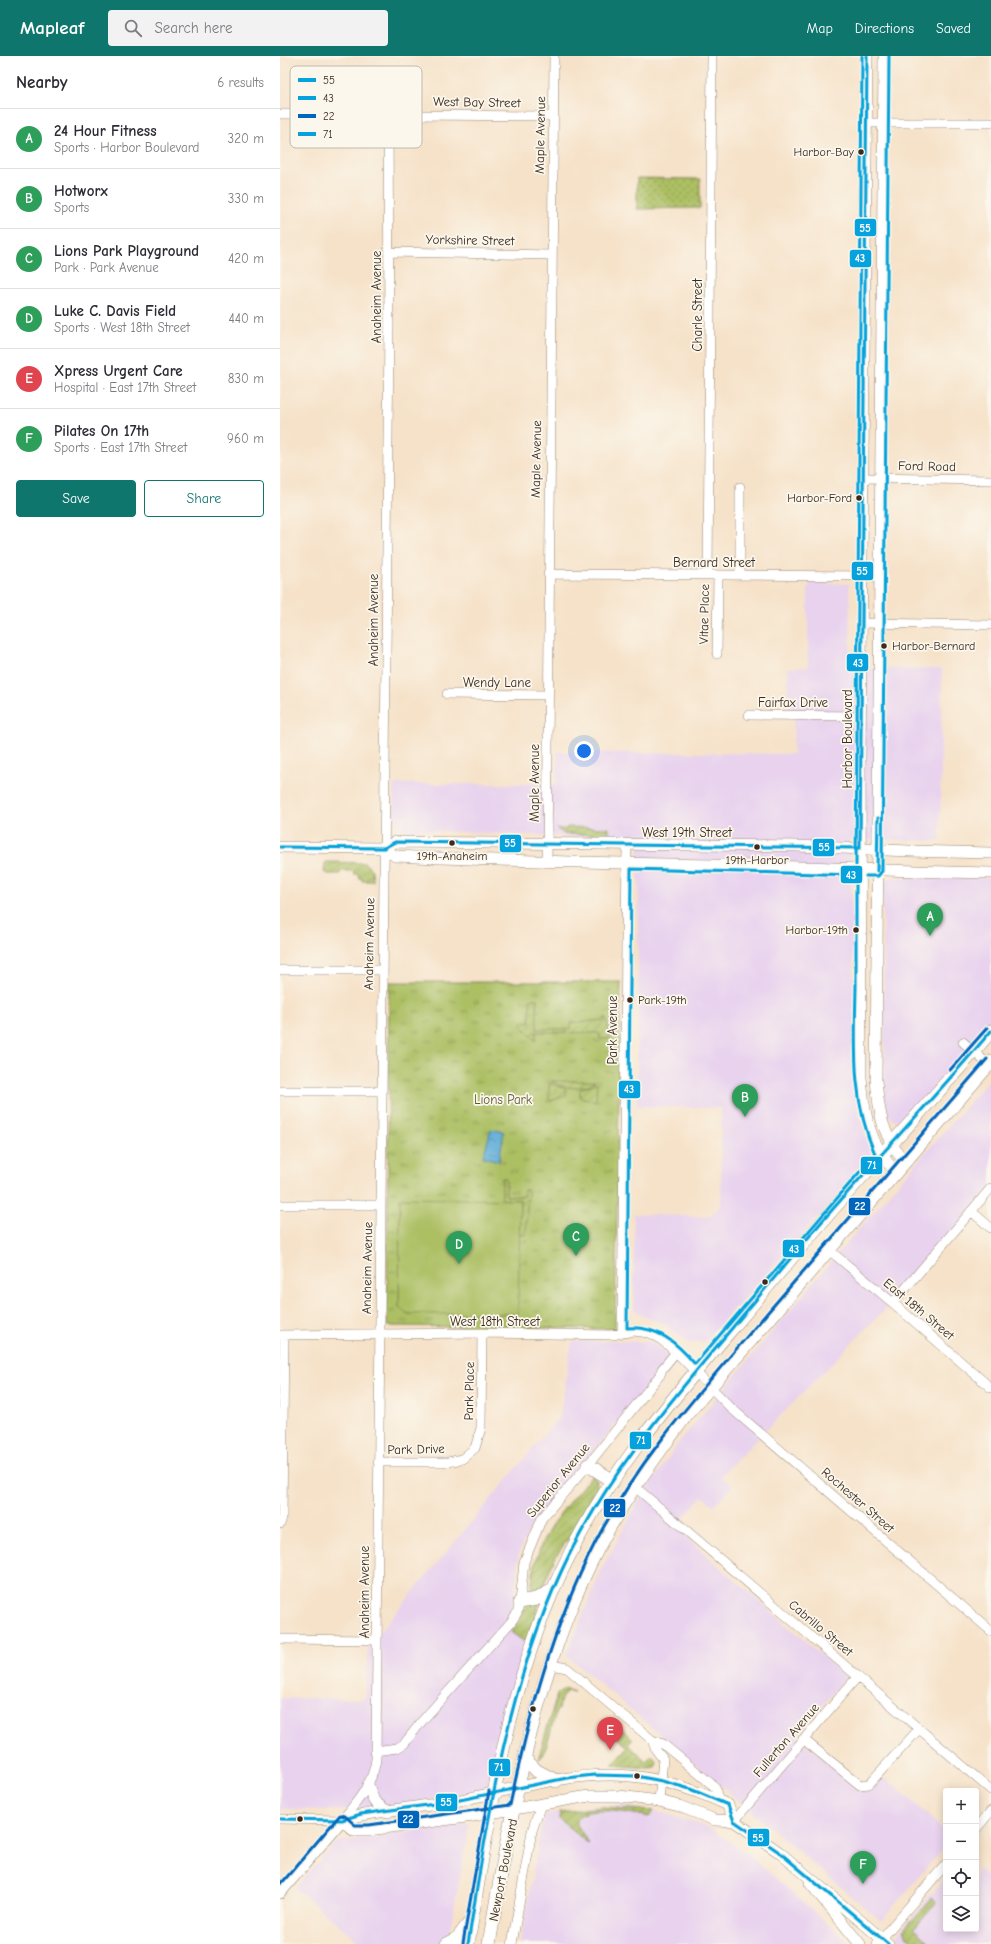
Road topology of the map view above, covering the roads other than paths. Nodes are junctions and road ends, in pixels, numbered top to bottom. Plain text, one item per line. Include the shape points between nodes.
1 (554, 56) edge
2 (712, 56) edge
3 (867, 56) edge
4 (884, 56) edge
5 (422, 114) edge
6 (553, 116) junction
7 (883, 122) junction
8 (866, 123) junction
9 (991, 123) edge
10 (388, 148) edge
11 (389, 252) junction
12 (551, 255) junction
13 (863, 478) junction
14 (881, 478) junction
15 (991, 480) edge
16 (740, 487) dead end
17 (548, 574) junction
18 (708, 575) junction
19 (718, 575) junction
20 (740, 575) junction
21 (862, 576) junction
22 (880, 576) junction
23 (862, 623) junction
24 (879, 623) junction
25 (991, 625) edge
26 (717, 654) dead end
27 (446, 694) dead end
28 (548, 695) junction
29 (749, 715) dead end
30 (861, 716) junction
31 (547, 845) junction
32 (627, 846) junction
33 (280, 847) edge
34 (384, 848) junction
35 (860, 848) junction
36 (877, 849) junction
37 (991, 852) edge
38 (547, 862) junction
39 (626, 864) junction
40 (860, 870) junction
41 (877, 871) junction
42 (991, 873) edge
43 (280, 970) edge
44 (382, 970) junction
45 (991, 1031) edge
46 (963, 1042) dead end
47 (974, 1052) junction
48 (990, 1064) edge
49 (280, 1091) edge
50 (381, 1091) junction
51 (891, 1144) junction
52 (881, 1155) junction
53 (905, 1162) junction
54 (896, 1172) junction
55 (991, 1188) edge
56 (280, 1205) edge
57 (380, 1205) junction
58 (971, 1212) junction
59 (991, 1228) edge
60 (828, 1250) junction
61 (893, 1303) junction
62 (482, 1333) junction
63 (622, 1333) junction
64 (282, 1335) edge
65 (379, 1335) junction
66 (676, 1352) junction
67 (696, 1372) junction
68 (710, 1387) junction
69 (991, 1388) edge
70 (475, 1448) joint
71 (378, 1462) junction
72 (588, 1465) junction
73 (612, 1480) junction
74 (634, 1486) junction
75 (280, 1524) edge
76 (553, 1590) junction
77 (520, 1602) junction
78 (991, 1630) edge
79 (280, 1639) edge
80 (376, 1640) junction
81 (550, 1665) junction
82 (858, 1676) junction
83 (919, 1728) junction
84 (803, 1739) junction
85 (652, 1740) junction
86 (376, 1751) junction
87 (525, 1759) junction
88 (556, 1781) junction
89 (662, 1781) junction
90 (368, 1785) junction
91 (518, 1788) junction
92 (991, 1790) edge
93 (494, 1793) junction
94 (718, 1800) junction
95 (660, 1801) junction
96 (541, 1804) junction
97 (514, 1809) junction
98 (991, 1811) edge
99 (388, 1812) junction
100 (490, 1812) junction
101 (280, 1819) edge
102 (342, 1820) junction
103 (734, 1821) junction
104 (979, 1825) edge
105 (793, 1863) junction
106 (943, 1868) edge
107 (280, 1893) edge
108 (472, 1921) junction
109 (882, 1942) edge
110 (447, 1944) edge
111 (468, 1944) edge
112 (489, 1944) edge
113 (512, 1944) edge
114 (860, 1944) edge

1 - 6 street, Maple Avenue
2 - 18 street, Charle Street
3 - 8 main road, Harbor Boulevard
4 - 7 main road
5 - 6 street, West Bay Street
6 - 12 street, Maple Avenue
7 - 8 street
7 - 9 street
7 - 14 main road
8 - 13 main road, Harbor Boulevard
10 - 11 street, Anaheim Avenue
11 - 12 street, Yorkshire Street
11 - 34 street, Anaheim Avenue
12 - 17 street, Maple Avenue
13 - 14 street, Ford Road
13 - 21 main road, Harbor Boulevard
14 - 15 street, Ford Road
14 - 22 main road
16 - 20 street
17 - 18 street, Bernard Street
17 - 28 street, Maple Avenue
18 - 19 street, Bernard Street
19 - 20 street, Bernard Street
19 - 26 street, Vitae Place
20 - 21 street, Bernard Street
21 - 22 street, Bernard Street
21 - 23 main road, Harbor Boulevard
22 - 24 main road
23 - 24 street
23 - 30 main road, Harbor Boulevard
24 - 25 street
24 - 36 main road
27 - 28 street, Wendy Lane
28 - 31 street, Maple Avenue
29 - 30 street, Fairfax Drive
30 - 35 main road, Harbor Boulevard
31 - 32 main road, West 19th Street
31 - 34 main road, West 19th Street via 396,842
31 - 38 street, Maple Avenue
32 - 35 main road, West 19th Street
32 - 39 street, Park Avenue
33 - 34 main road, West 19th Street
34 - 38 main road, West 19th Street via 395,856
34 - 44 street, Anaheim Avenue
35 - 36 main road, West 19th Street
35 - 40 main road, Harbor Boulevard
36 - 37 main road, West 19th Street
36 - 41 main road
38 - 39 main road, West 19th Street
39 - 40 main road, West 19th Street
39 - 63 street, Park Avenue
40 - 41 main road, West 19th Street
40 - 52 main road, Harbor Boulevard via 861,1077 867,1120 872,1138
41 - 42 main road, West 19th Street
41 - 51 main road via 876,1080 880,1116
43 - 44 street
44 - 50 street, Anaheim Avenue
45 - 47 highway, Newport Boulevard
46 - 47 street
47 - 48 street
47 - 51 highway, Newport Boulevard
48 - 53 highway, Newport Boulevard
49 - 50 street
50 - 57 street, Anaheim Avenue
51 - 52 highway, Newport Boulevard
51 - 53 main road
52 - 54 main road, Harbor Boulevard
52 - 67 highway, Newport Boulevard
53 - 54 highway, Newport Boulevard
54 - 60 highway, Newport Boulevard
55 - 58 street
56 - 57 street
57 - 65 street, Anaheim Avenue
58 - 59 street
58 - 61 street
60 - 61 street, East 18th Street
60 - 68 highway, Newport Boulevard
61 - 69 street, East 18th Street
62 - 63 street, West 18th Street
62 - 65 street, West 18th Street
62 - 70 street, Park Place via 481,1428
63 - 66 street, West 18th Street via 649,1333 660,1338
64 - 65 street, West 18th Street
64 - 75 street
65 - 71 street, Anaheim Avenue
66 - 67 street, West 18th Street
66 - 72 street, Superior Avenue
67 - 68 street, Rochester Street
67 - 73 highway, Newport Boulevard via 659,1416
68 - 74 highway, Newport Boulevard via 663,1444
68 - 78 street, Rochester Street via 731,1408
70 - 71 street, Park Drive via 462,1459 448,1462
71 - 80 street, Anaheim Avenue
72 - 73 highway
72 - 77 street, Superior Avenue via 542,1518 537,1528 524,1562
73 - 76 highway, Newport Boulevard via 579,1536
74 - 81 highway, Newport Boulevard via 587,1571
74 - 82 street, Cabrillo Street
76 - 77 highway via 536,1599
76 - 93 highway, Newport Boulevard via 522,1679
77 - 86 street, Superior Avenue via 511,1622 404,1744 397,1748
79 - 80 street
80 - 86 street, Anaheim Avenue
81 - 85 street via 566,1668
81 - 87 highway, Newport Boulevard
82 - 83 street, Cabrillo Street
82 - 84 street, Fullerton Avenue
83 - 84 street via 870,1784 864,1786 860,1786
83 - 92 street, Cabrillo Street
84 - 103 street, Fullerton Avenue
85 - 89 street via 663,1759
85 - 94 street via 663,1744 715,1787
86 - 90 street, Anaheim Avenue via 373,1774
87 - 88 highway via 537,1771
87 - 91 highway, Newport Boulevard
88 - 89 main road via 613,1775
88 - 91 main road
89 - 94 main road
89 - 95 street
90 - 99 main road via 374,1801
90 - 102 street
91 - 93 main road
91 - 97 highway, Newport Boulevard
93 - 99 main road
93 - 100 highway, Newport Boulevard
94 - 103 main road via 728,1805
95 - 96 main road via 603,1796
95 - 103 main road via 715,1820
96 - 97 main road
96 - 113 street via 530,1839
97 - 100 main road
97 - 112 highway, Newport Boulevard
98 - 104 street
99 - 102 main road via 361,1814
100 - 102 main road via 369,1830 353,1830
100 - 108 highway, Newport Boulevard
101 - 102 street
102 - 107 main road
103 - 105 main road
105 - 109 main road
105 - 114 main road
106 - 109 street
108 - 110 highway via 457,1939
108 - 111 highway, Newport Boulevard

